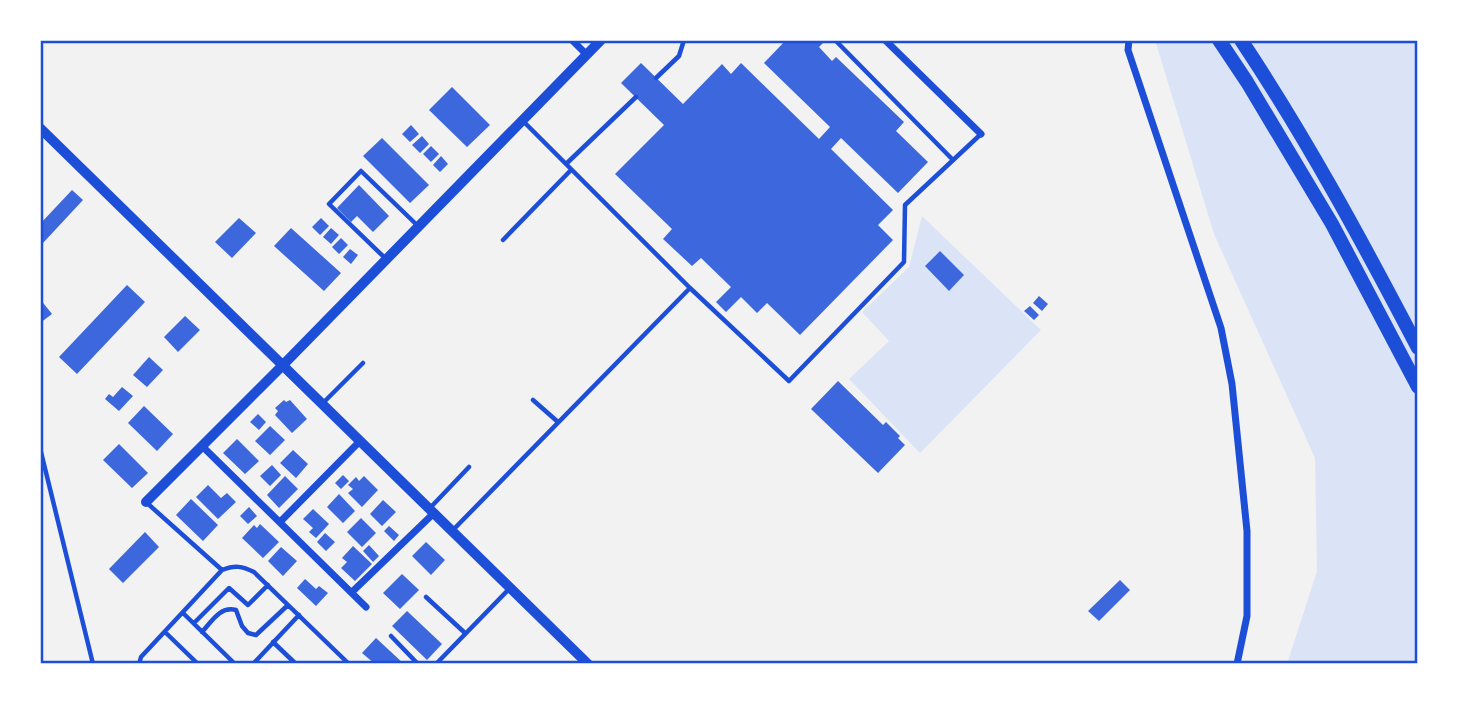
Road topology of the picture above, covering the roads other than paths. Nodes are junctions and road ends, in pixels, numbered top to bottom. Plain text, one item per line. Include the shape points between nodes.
1 (572, 40) edge
2 (601, 40) edge
3 (684, 40) edge
4 (835, 40) edge
5 (885, 40) edge
6 (1129, 40) edge
7 (1219, 40) edge
8 (1241, 40) edge
9 (587, 55) junction
10 (656, 78) dead end
11 (636, 97) dead end
12 (523, 121) junction
13 (40, 128) edge
14 (981, 134) joint
15 (953, 160) junction
16 (566, 164) junction
17 (571, 170) junction
18 (419, 227) junction
19 (503, 240) dead end
20 (386, 260) junction
21 (690, 288) junction
22 (1418, 348) edge
23 (363, 363) dead end
24 (283, 365) junction
25 (1418, 387) edge
26 (533, 400) dead end
27 (322, 404) junction
28 (558, 422) junction
29 (360, 440) junction
30 (202, 446) junction
31 (40, 448) edge
32 (469, 467) dead end
33 (146, 502) joint
34 (432, 511) junction
35 (280, 522) junction
36 (452, 531) junction
37 (222, 570) junction
38 (268, 585) junction
39 (510, 588) junction
40 (352, 592) junction
41 (426, 597) dead end
42 (288, 605) junction
43 (366, 607) dead end
44 (183, 613) junction
45 (299, 615) junction
46 (194, 623) junction
47 (164, 632) junction
48 (202, 632) junction
49 (466, 634) junction
50 (391, 636) dead end
51 (273, 642) junction
52 (347, 663) edge
53 (93, 664) edge
54 (139, 664) edge
55 (198, 664) edge
56 (235, 664) edge
57 (253, 664) edge
58 (296, 664) edge
59 (418, 664) edge
60 (436, 664) edge
61 (588, 664) edge
62 (1237, 664) edge

1 - 9 street
2 - 9 street
3 - 10 lane via 679,56
4 - 15 lane
5 - 14 street
6 - 62 street via 1128,50 1221,328 1232,384 1247,531 1247,616
7 - 25 highway via 1332,224
8 - 22 highway via 1359,236
9 - 12 street
11 - 16 lane
12 - 16 lane
12 - 18 street
13 - 24 street
14 - 15 lane
15 - 21 lane via 905,205 904,262 789,381
16 - 17 lane
17 - 19 lane
17 - 21 lane
18 - 20 street
18 - 20 lane via 361,171 329,204
20 - 24 street
21 - 28 lane
23 - 27 lane
24 - 27 street
24 - 30 street
26 - 28 lane
27 - 29 street
28 - 36 lane
29 - 34 street
29 - 35 street
30 - 33 street
30 - 35 street
31 - 53 lane
32 - 34 lane
33 - 37 lane
34 - 36 street
34 - 40 street
35 - 40 street
36 - 39 street
37 - 38 lane via 244,567
37 - 44 lane
38 - 42 lane
38 - 46 lane via 248,605 229,588
39 - 49 lane
39 - 61 street
40 - 43 street
41 - 49 lane
42 - 45 lane
42 - 48 lane via 256,635 248,634 236,610 230,608 222,610
44 - 46 lane
44 - 47 lane
45 - 51 lane
45 - 52 lane
46 - 48 lane
47 - 54 lane
47 - 55 lane
48 - 56 lane
49 - 60 lane
50 - 59 lane
51 - 57 lane
51 - 58 lane

